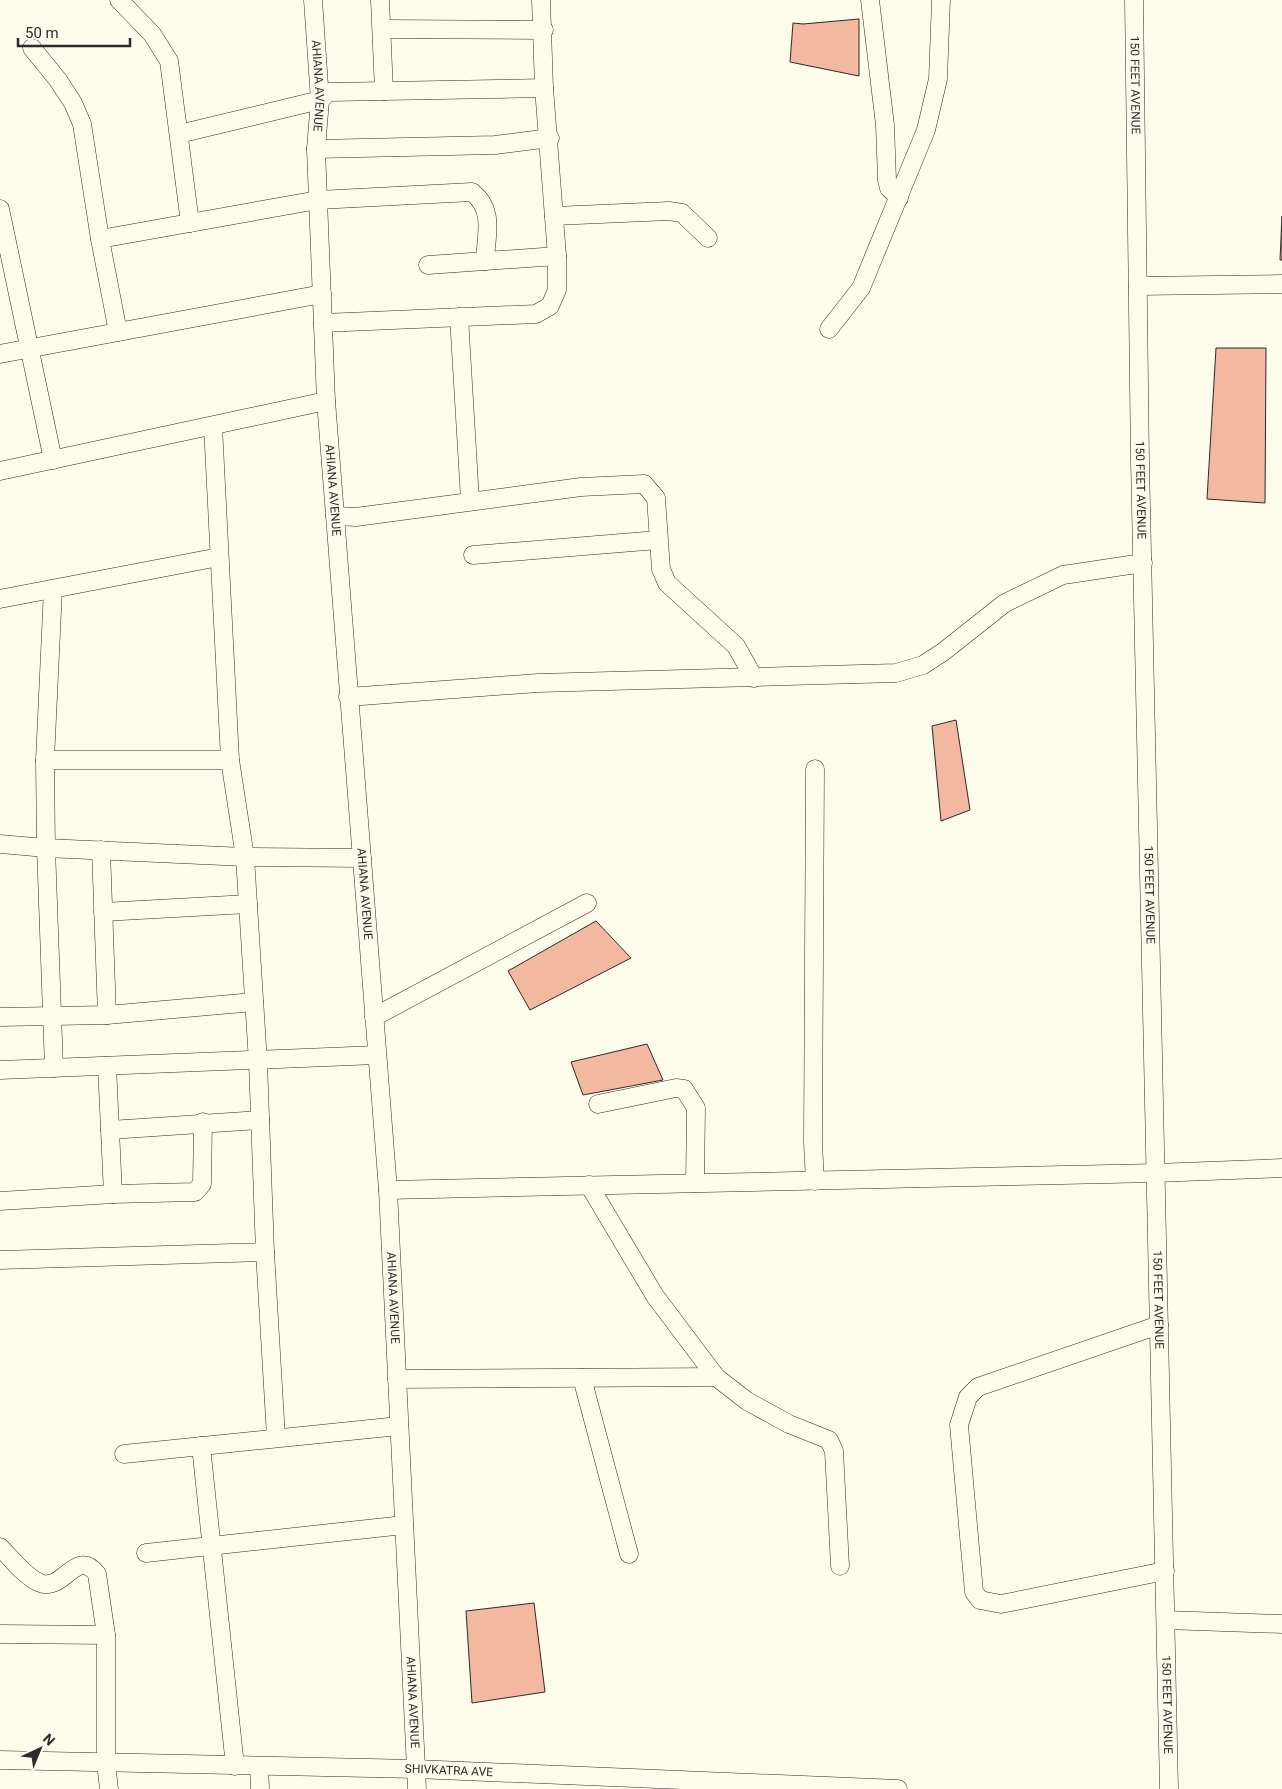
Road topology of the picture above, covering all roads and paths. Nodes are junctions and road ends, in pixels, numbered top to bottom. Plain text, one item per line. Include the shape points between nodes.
1 (119, 0) edge
2 (313, 0) edge
3 (380, 0) edge
4 (541, 0) edge
5 (870, 0) edge
6 (941, 0) edge
7 (1134, 0) edge
8 (382, 29) junction
9 (544, 30) junction
10 (32, 48) dead end
11 (544, 88) junction
12 (384, 91) junction
13 (320, 100) junction
14 (179, 134) junction
15 (550, 138) junction
16 (316, 149) junction
17 (899, 198) junction
18 (318, 200) junction
19 (0, 210) edge
20 (554, 216) junction
21 (190, 223) junction
22 (708, 238) dead end
23 (100, 239) junction
24 (557, 256) junction
25 (485, 261) junction
26 (428, 264) dead end
27 (1282, 284) edge
28 (1138, 286) junction
29 (322, 294) junction
30 (459, 317) junction
31 (323, 323) junction
32 (829, 329) dead end
33 (118, 332) junction
34 (29, 349) junction
35 (0, 354) edge
36 (326, 401) junction
37 (213, 426) junction
38 (53, 460) junction
39 (0, 471) edge
40 (470, 500) junction
41 (335, 516) junction
42 (658, 540) junction
43 (473, 555) dead end
44 (219, 557) junction
45 (1143, 563) junction
46 (53, 589) junction
47 (0, 599) edge
48 (754, 678) junction
49 (348, 697) junction
50 (45, 760) junction
51 (230, 760) junction
52 (815, 769) dead end
53 (0, 844) edge
54 (46, 848) junction
55 (101, 850) junction
56 (245, 857) junction
57 (362, 858) junction
58 (587, 903) dead end
59 (248, 904) junction
60 (103, 912) junction
61 (254, 1002) junction
62 (107, 1016) junction
63 (0, 1017) edge
64 (374, 1017) junction
65 (52, 1018) junction
66 (377, 1056) junction
67 (258, 1062) junction
68 (107, 1066) junction
69 (54, 1068) junction
70 (0, 1070) edge
71 (598, 1104) dead end
72 (260, 1120) junction
73 (203, 1122) junction
74 (110, 1130) junction
75 (1282, 1168) edge
76 (1156, 1174) junction
77 (815, 1181) junction
78 (696, 1183) junction
79 (589, 1185) junction
80 (388, 1190) junction
81 (113, 1194) junction
82 (0, 1201) edge
83 (265, 1252) junction
84 (0, 1260) edge
85 (1159, 1325) junction
86 (716, 1377) junction
87 (582, 1378) junction
88 (397, 1379) junction
89 (399, 1426) junction
90 (276, 1437) junction
91 (201, 1446) junction
92 (124, 1454) dead end
93 (404, 1525) junction
94 (0, 1546) edge
95 (211, 1546) junction
96 (146, 1553) dead end
97 (629, 1554) dead end
98 (840, 1566) dead end
99 (1164, 1571) junction
100 (1166, 1620) junction
101 (1282, 1624) edge
102 (0, 1634) edge
103 (106, 1635) junction
104 (0, 1760) edge
105 (106, 1763) junction
106 (234, 1766) junction
107 (260, 1766) junction
108 (416, 1769) junction
109 (109, 1789) edge
110 (260, 1789) edge
111 (417, 1789) edge
112 (898, 1789) edge
113 (1170, 1789) edge

1 - 14 street via 152,34 169,61
2 - 13 street, AHIANA AVENUE
3 - 8 street
4 - 9 street
5 - 17 street via 885,125 886,180
6 - 17 street via 938,80 934,101
7 - 28 street, 150 FEET AVENUE
8 - 9 street
8 - 12 street
9 - 11 street
10 - 23 street via 58,80 82,124
11 - 12 street
11 - 15 street
12 - 13 street via 329,92
13 - 14 street
13 - 16 street, AHIANA AVENUE
14 - 21 street
15 - 16 street via 495,145
15 - 20 street
16 - 18 street, AHIANA AVENUE
17 - 32 street via 861,288
18 - 21 street
18 - 25 street via 472,192 488,211
18 - 29 street, AHIANA AVENUE
19 - 34 street
20 - 22 street via 669,210 682,213
20 - 24 street
21 - 23 street
23 - 33 street
24 - 25 street
24 - 30 street via 557,290 550,306 536,314
25 - 26 street
27 - 28 street
28 - 45 street, 150 FEET AVENUE
29 - 31 street, AHIANA AVENUE
29 - 33 street
30 - 31 street
30 - 40 street
31 - 36 street, AHIANA AVENUE
33 - 34 street
34 - 35 street
34 - 38 street
36 - 37 street
36 - 41 street, AHIANA AVENUE
37 - 38 street
37 - 44 street
38 - 39 street
40 - 41 street via 356,517
40 - 42 street via 581,487 644,484 656,498
41 - 49 street, AHIANA AVENUE
42 - 43 street
42 - 48 street via 660,569 667,583 736,646
44 - 46 street
44 - 51 street
45 - 48 street via 1063,576 1005,603 923,665 896,673
45 - 76 street, 150 FEET AVENUE
46 - 47 street
46 - 50 street
48 - 49 street via 538,683
49 - 57 street, AHIANA AVENUE
50 - 51 street
50 - 54 street
51 - 56 street
52 - 77 street
53 - 54 street
54 - 55 street
54 - 65 street
55 - 56 street
55 - 60 street
56 - 57 street
56 - 59 street
57 - 64 street, AHIANA AVENUE
58 - 64 street
59 - 60 street
59 - 61 street
60 - 62 street
61 - 62 street
61 - 67 street
62 - 65 street
63 - 65 street
64 - 66 street, AHIANA AVENUE
65 - 69 street
66 - 67 street
66 - 80 street, AHIANA AVENUE
67 - 68 street
67 - 72 street
68 - 69 street
68 - 74 street
69 - 70 street
71 - 78 street via 684,1089 696,1108
72 - 73 street
72 - 83 street
73 - 74 street
73 - 81 street via 202,1184 198,1190
74 - 81 street
75 - 76 street
76 - 77 street
76 - 85 street, 150 FEET AVENUE
77 - 78 street
78 - 79 street
79 - 80 street
79 - 86 street via 654,1296
80 - 88 street, AHIANA AVENUE
81 - 82 street
83 - 84 street
83 - 90 street
85 - 99 street, 150 FEET AVENUE
85 - 99 street via 978,1387 968,1397 959,1425 974,1592 980,1600 1000,1604
86 - 87 street
86 - 98 street via 747,1401 789,1424 829,1440 834,1451
87 - 88 street
87 - 97 street
88 - 89 street, AHIANA AVENUE
89 - 90 street
89 - 93 street, AHIANA AVENUE
90 - 91 street
91 - 92 street
91 - 95 street
93 - 95 street
93 - 108 street, AHIANA AVENUE
94 - 103 street via 40,1583 57,1582 77,1566 92,1568 96,1574
95 - 96 street
95 - 106 street
99 - 100 street, 150 FEET AVENUE
100 - 101 street
100 - 113 street, 150 FEET AVENUE
102 - 103 street
103 - 105 street
104 - 105 street, SHIVKATRA AVE
105 - 106 street, SHIVKATRA AVE
105 - 109 street
106 - 107 street, SHIVKATRA AVE
107 - 108 street, SHIVKATRA AVE
107 - 110 street
108 - 111 street, AHIANA AVENUE
108 - 112 street, SHIVKATRA AVE

